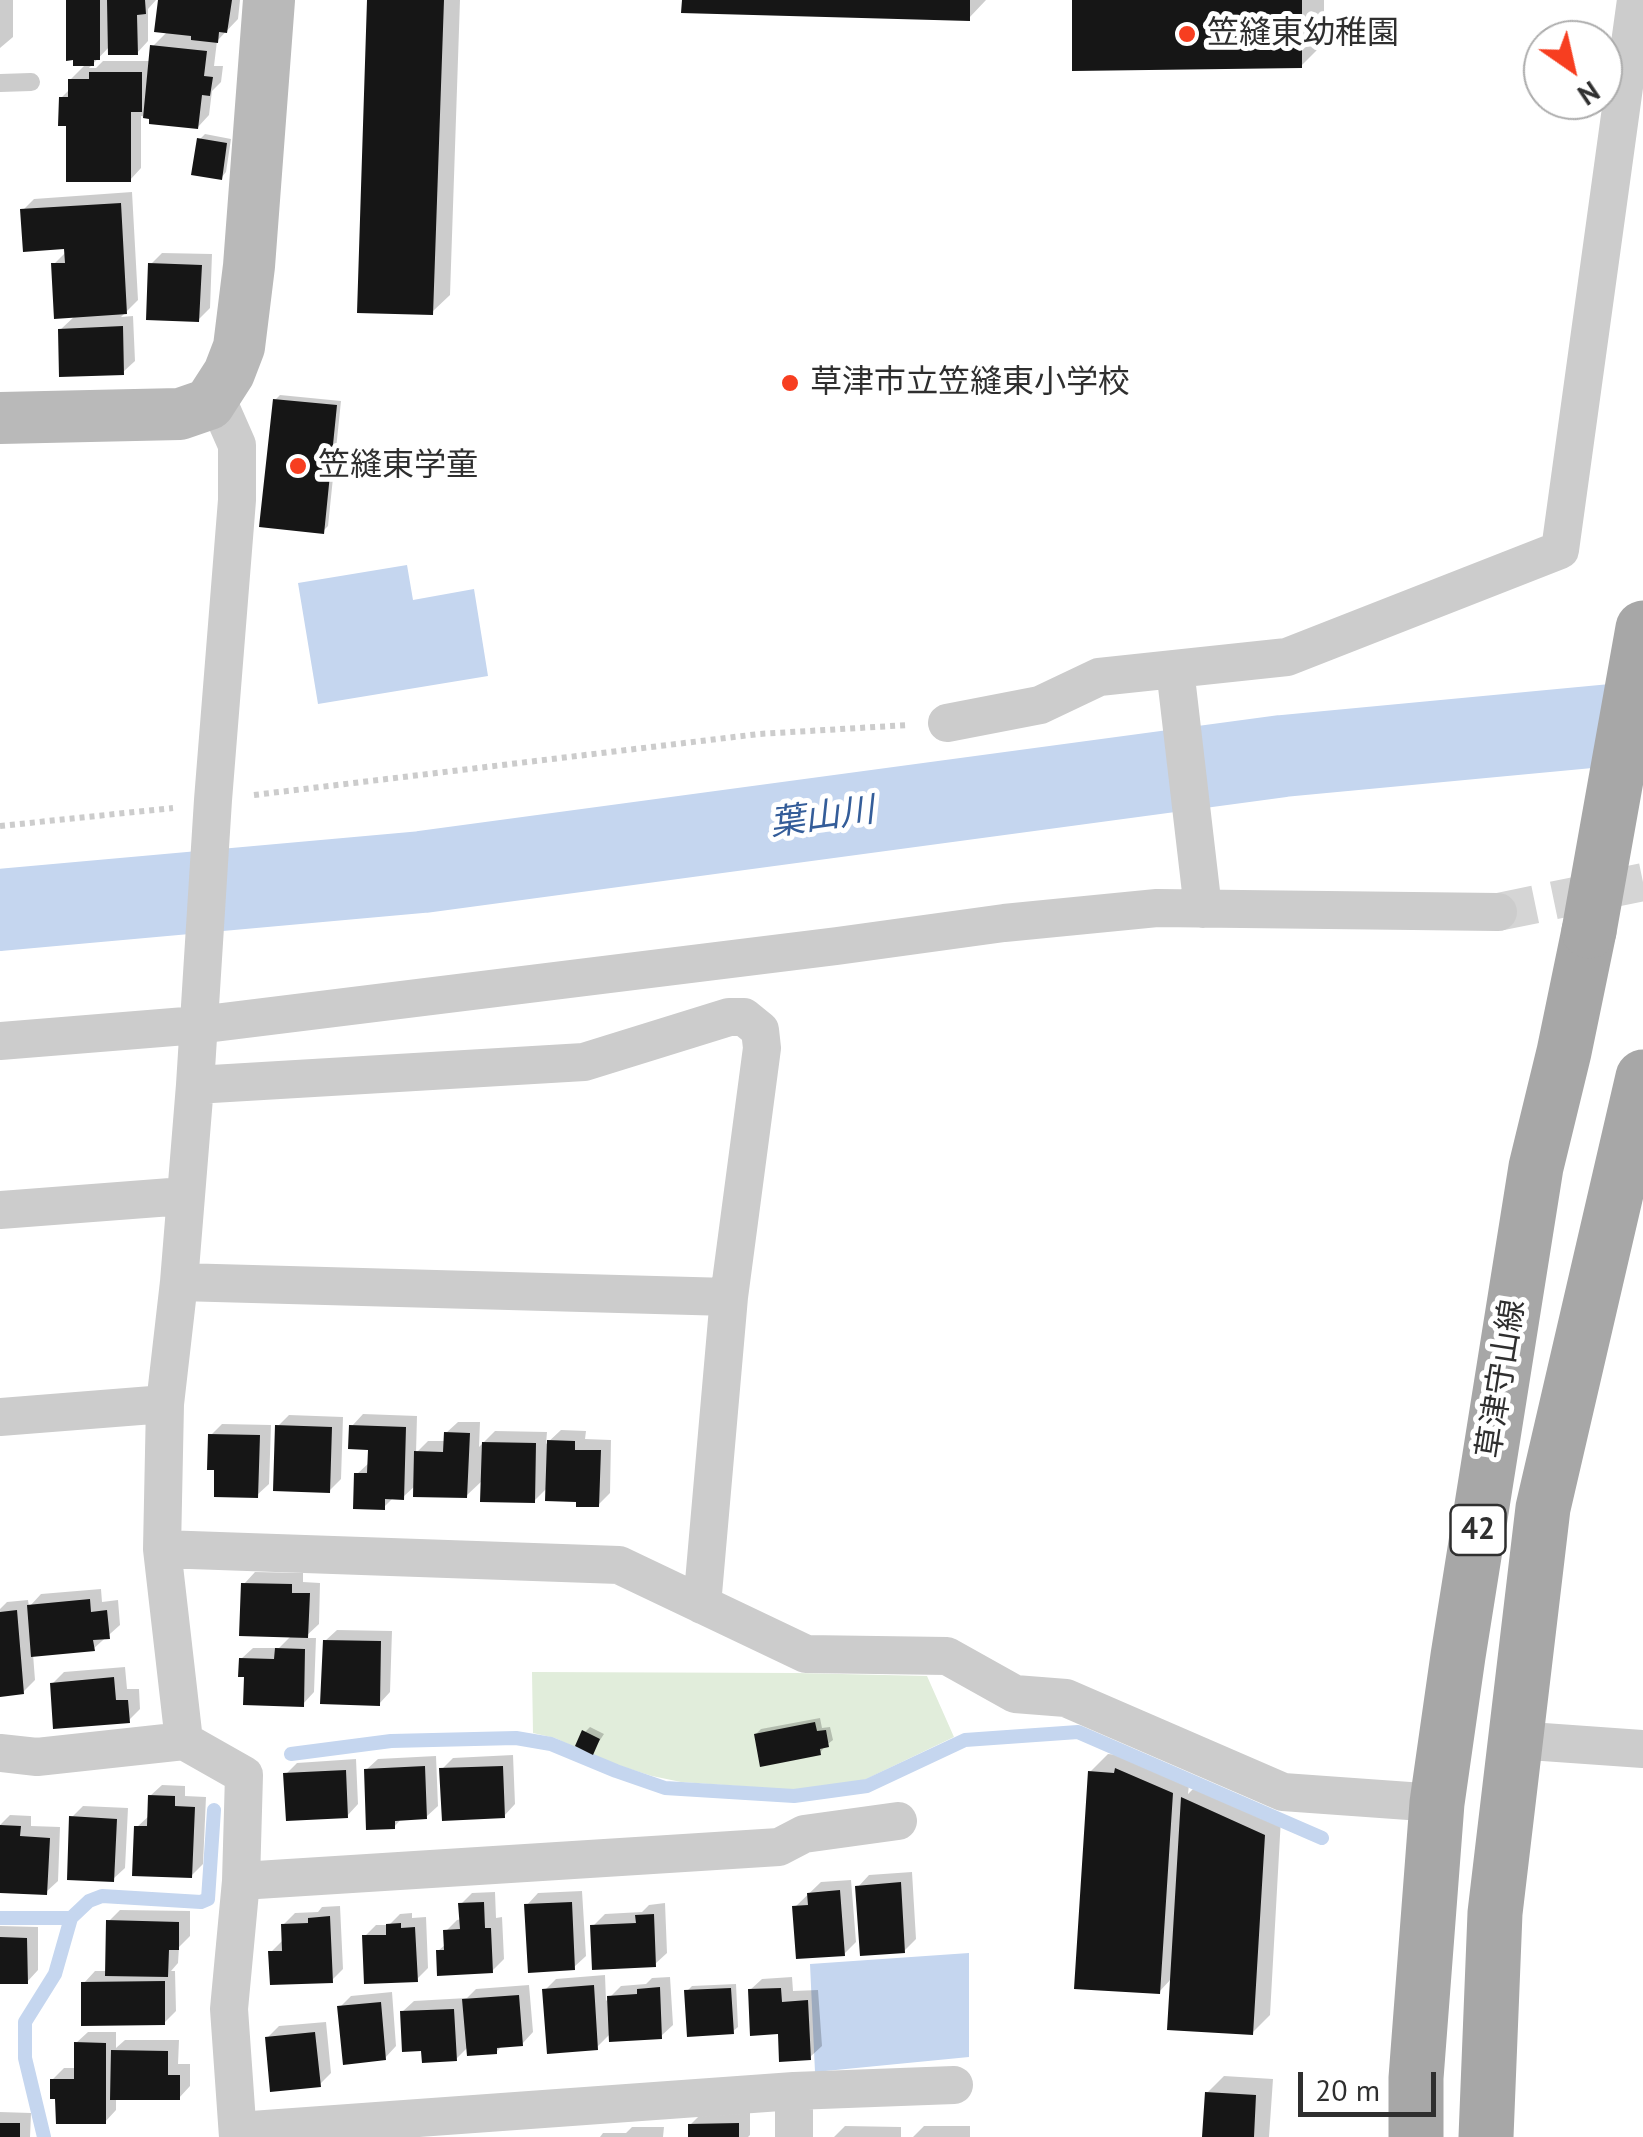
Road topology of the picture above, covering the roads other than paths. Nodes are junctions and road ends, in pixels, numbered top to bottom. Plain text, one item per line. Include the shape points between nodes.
1 (269, 0) edge
2 (1636, 0) edge
3 (30, 82) dead end
4 (0, 83) edge
5 (215, 394) junction
6 (0, 418) edge
7 (1643, 628) edge
8 (1175, 669) junction
9 (947, 723) road end
10 (1203, 909) junction
11 (1498, 912) tunnel mouth
12 (198, 1025) junction
13 (0, 1041) edge
14 (1643, 1077) edge
15 (195, 1086) junction
16 (184, 1196) junction
17 (0, 1210) edge
18 (178, 1282) junction
19 (730, 1297) junction
20 (165, 1404) junction
21 (0, 1417) edge
22 (162, 1549) junction
23 (702, 1605) junction
24 (1515, 1740) junction
25 (184, 1741) junction
26 (1643, 1749) edge
27 (0, 1753) edge
28 (1437, 1804) junction
29 (898, 1820) dead end
30 (241, 1881) junction
31 (954, 2084) dead end
32 (794, 2092) junction
33 (511, 2124) edge
34 (238, 2134) edge
35 (794, 2137) edge
36 (1416, 2137) edge
37 (1486, 2137) edge

1 - 5 street via 240,347
2 - 8 street via 1560,550 1287,656
3 - 4 lane
5 - 6 street via 208,404 180,414
5 - 12 street via 237,445 236,500
7 - 28 main road, 草津守山線 / 42, bridge via 1590,930 1536,1168
8 - 9 street via 1099,677 1040,706
8 - 10 street
10 - 11 street
10 - 12 street via 1004,923
12 - 13 street
12 - 15 street
14 - 24 main road, 草津守山線 / 42 via 1543,1508
15 - 16 street
15 - 19 street via 584,1062 744,1016 760,1030 762,1048
16 - 17 street
16 - 18 street
18 - 19 street
18 - 20 street
19 - 23 street
20 - 21 street
20 - 22 street
22 - 23 street via 620,1565
22 - 25 street
23 - 28 street via 806,1654 947,1656 1014,1694 1066,1698 1283,1792
24 - 26 street
24 - 37 main road, 草津守山線 / 42 via 1495,1914
25 - 27 street via 37,1757
25 - 30 street via 244,1775
28 - 36 main road, 草津守山線 / 42
29 - 30 street via 804,1834 779,1847
30 - 34 street via 229,2009
31 - 32 street
32 - 33 street
32 - 35 street
33 - 34 street

